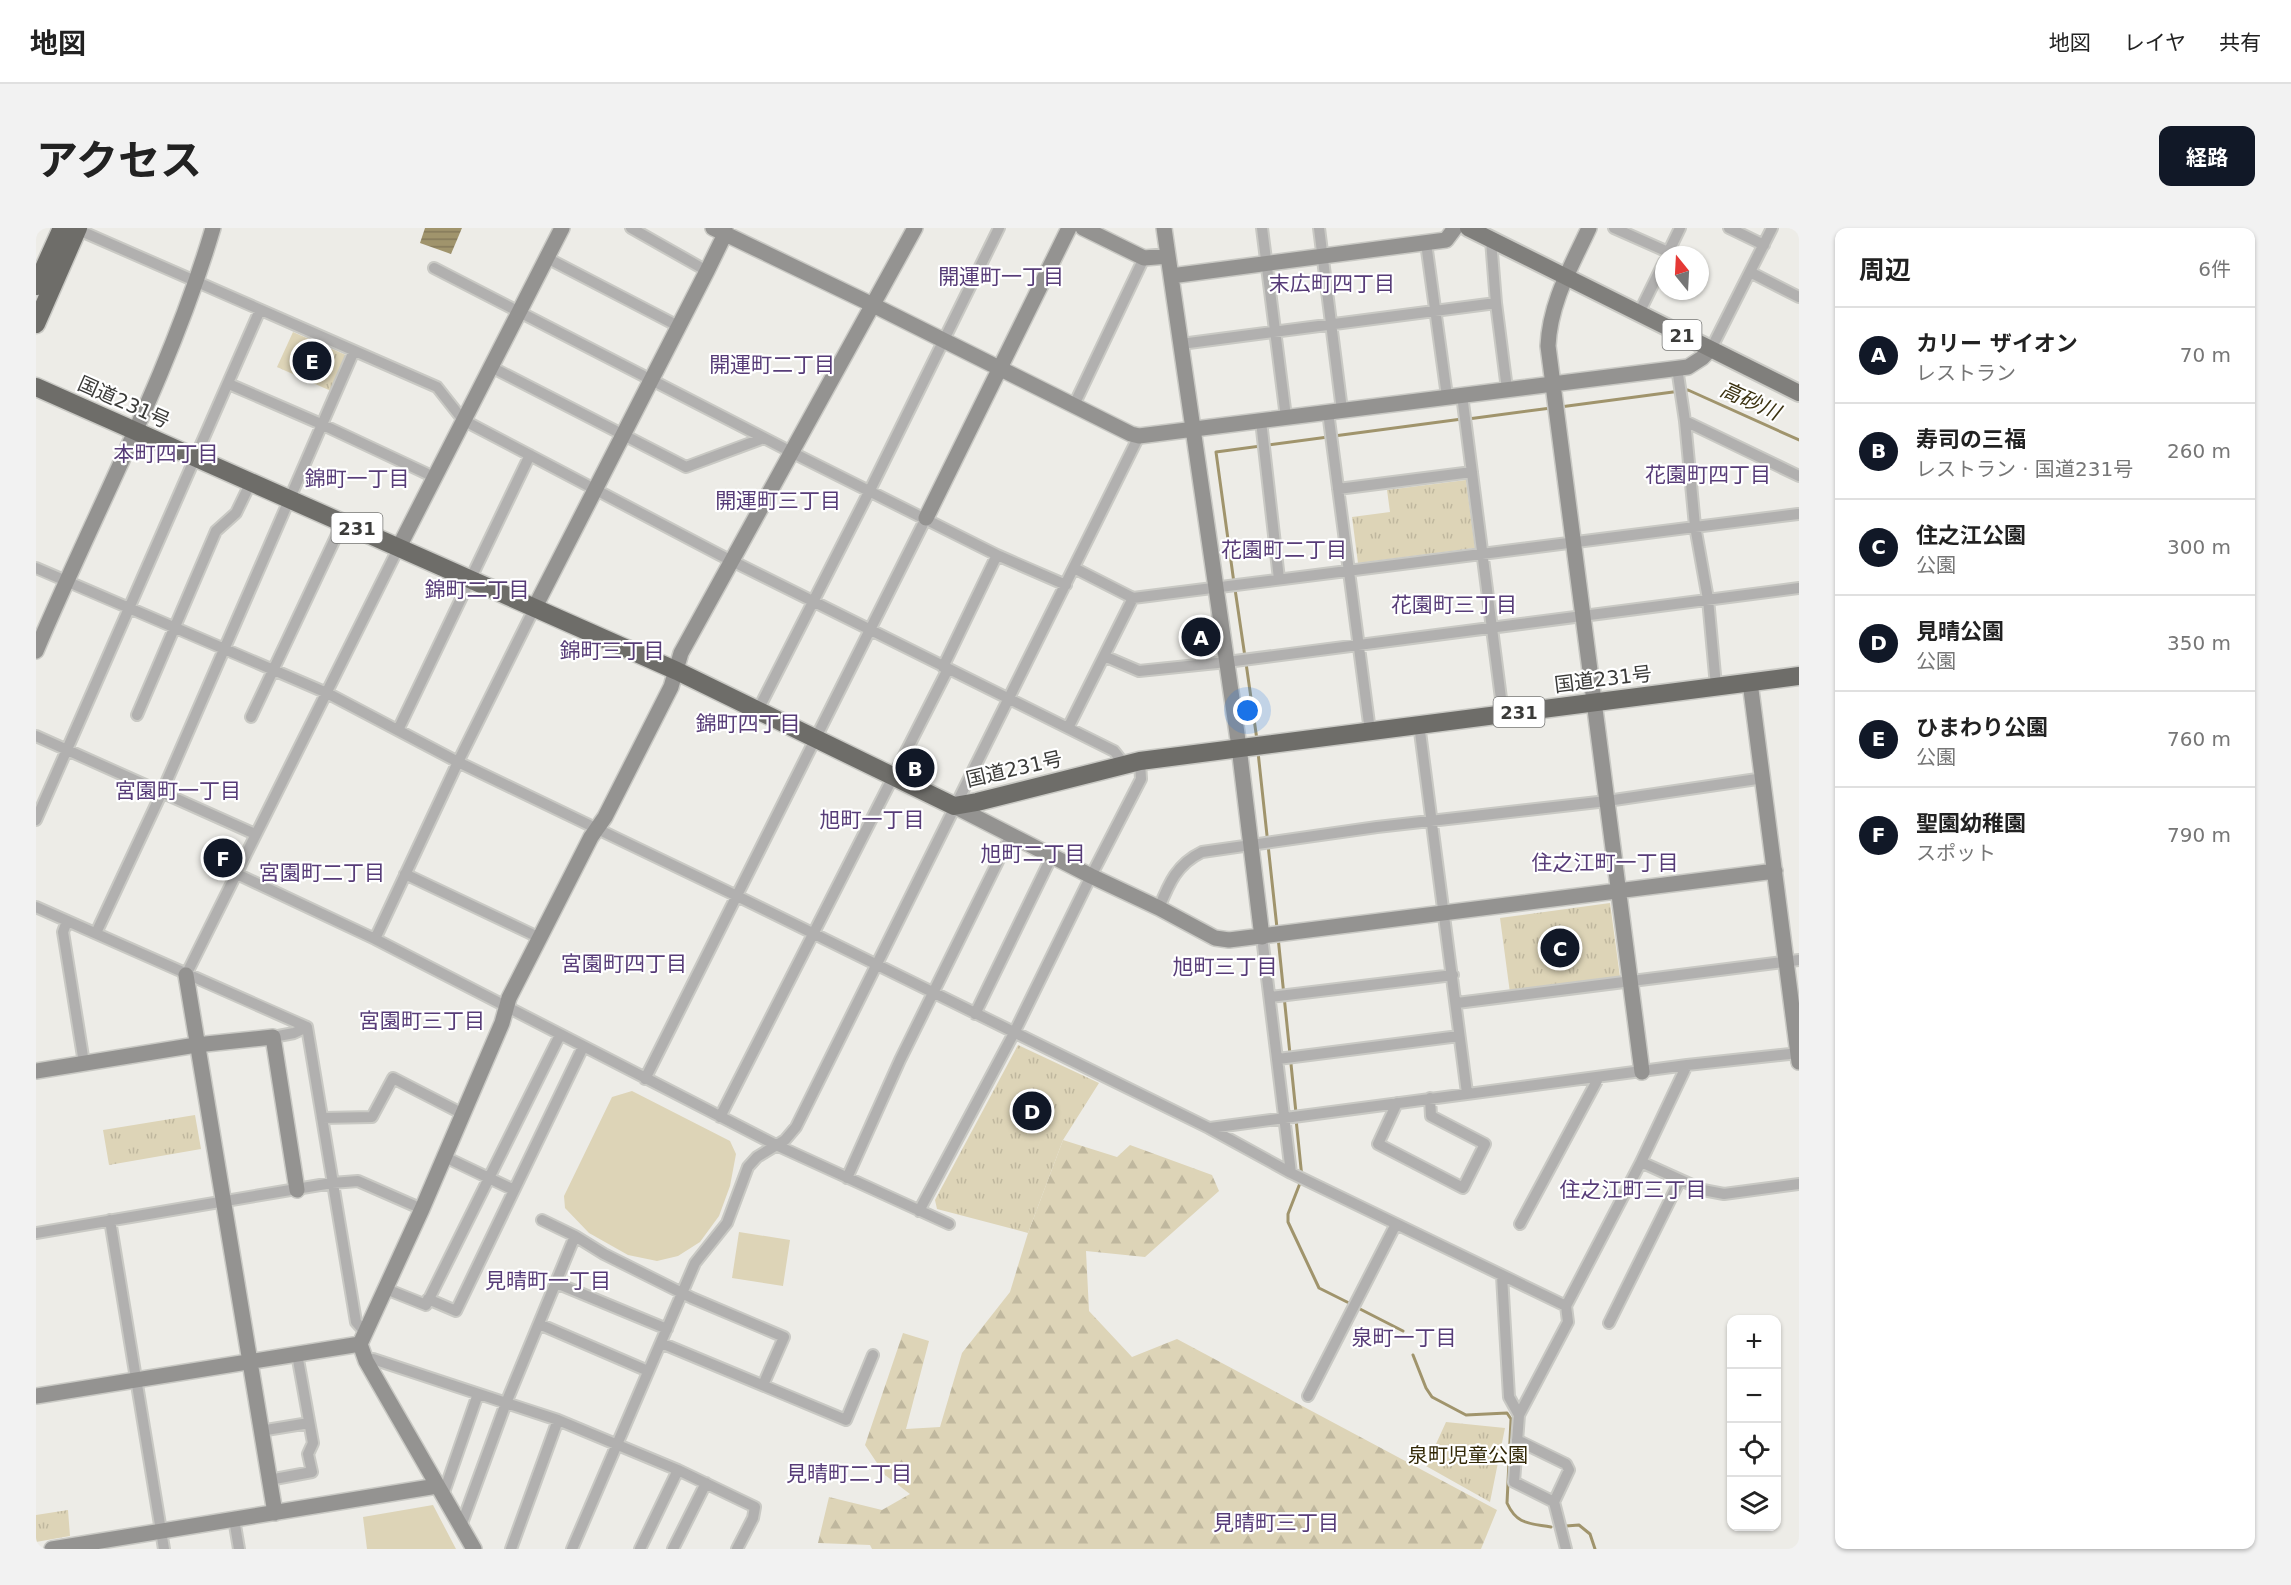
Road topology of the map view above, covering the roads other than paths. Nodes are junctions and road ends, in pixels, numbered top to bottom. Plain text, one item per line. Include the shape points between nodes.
1 (72, 228) edge
2 (213, 228) edge
3 (562, 228) edge
4 (631, 228) edge
5 (915, 228) edge
6 (999, 228) edge
7 (1069, 228) edge
8 (1083, 228) edge
9 (1164, 228) edge
10 (1262, 228) edge
11 (1318, 228) edge
12 (1455, 228) edge
13 (1468, 228) edge
14 (1589, 228) edge
15 (1614, 228) edge
16 (1680, 228) edge
17 (1729, 228) edge
18 (1772, 228) edge
19 (721, 230) edge
20 (1491, 240) junction
21 (1426, 243) junction
22 (1764, 245) junction
23 (1672, 246) edge
24 (1655, 250) edge
25 (1168, 256) junction
26 (1322, 257) junction
27 (548, 258) junction
28 (1144, 258) junction
29 (1266, 264) junction
30 (434, 268) dead end
31 (707, 271) junction
32 (1750, 272) junction
33 (1171, 276) junction
34 (1565, 277) junction
35 (1655, 280) edge
36 (197, 282) junction
37 (36, 286) edge
38 (1799, 297) edge
39 (1496, 303) junction
40 (873, 305) junction
41 (260, 310) junction
42 (1436, 311) junction
43 (518, 312) junction
44 (1639, 313) junction
45 (36, 324) edge
46 (1332, 324) junction
47 (678, 326) junction
48 (1275, 332) junction
49 (944, 341) junction
50 (1181, 344) junction
51 (1711, 349) junction
52 (354, 351) junction
53 (491, 367) junction
54 (1677, 368) junction
55 (1000, 369) junction
56 (651, 380) junction
57 (1553, 383) junction
58 (229, 384) junction
59 (36, 387) edge
60 (1507, 389) junction
61 (1799, 393) edge
62 (1454, 395) junction
63 (1074, 405) junction
64 (1335, 411) junction
65 (1286, 417) junction
66 (463, 420) junction
67 (1261, 421) junction
68 (1685, 421) junction
69 (321, 424) junction
70 (1193, 430) junction
71 (134, 432) junction
72 (622, 435) junction
73 (1139, 436) junction
74 (764, 438) junction
75 (791, 452) junction
76 (530, 456) junction
77 (195, 459) junction
78 (1472, 472) junction
79 (1799, 476) edge
80 (434, 477) junction
81 (251, 482) junction
82 (1338, 489) junction
83 (594, 490) junction
84 (870, 490) junction
85 (289, 500) junction
86 (1799, 513) edge
87 (926, 518) junction
88 (1799, 519) edge
89 (343, 522) junction
90 (1695, 526) junction
91 (1575, 542) junction
92 (399, 547) junction
93 (1482, 554) junction
94 (997, 555) junction
95 (731, 560) junction
96 (36, 568) edge
97 (1074, 568) junction
98 (1348, 571) junction
99 (1280, 579) junction
100 (471, 580) junction
101 (65, 582) junction
102 (1066, 585) junction
103 (1216, 587) junction
104 (1799, 588) edge
105 (1133, 598) junction
106 (1708, 599) junction
107 (814, 602) junction
108 (129, 607) junction
109 (534, 609) junction
110 (1584, 615) junction
111 (1492, 627) junction
112 (175, 628) junction
113 (871, 630) junction
114 (1359, 645) junction
115 (225, 650) junction
116 (36, 651) edge
117 (1104, 656) junction
118 (1227, 662) junction
119 (946, 668) junction
120 (272, 669) junction
121 (677, 671) junction
122 (1799, 676) edge
123 (1750, 682) junction
124 (1716, 686) junction
125 (327, 693) junction
126 (1007, 699) junction
127 (1594, 703) junction
128 (758, 710) junction
129 (1503, 714) junction
130 (137, 715) dead end
131 (251, 717) dead end
132 (1419, 724) junction
133 (1068, 728) junction
134 (398, 730) junction
135 (1370, 731) junction
136 (36, 736) edge
137 (817, 738) junction
138 (1239, 747) junction
139 (66, 750) junction
140 (458, 762) junction
141 (1133, 763) junction
142 (892, 775) junction
143 (1764, 778) junction
144 (162, 792) junction
145 (1607, 801) junction
146 (954, 806) junction
147 (36, 820) edge
148 (1431, 821) junction
149 (598, 828) junction
150 (255, 834) junction
151 (1011, 835) junction
152 (1250, 844) junction
153 (1052, 856) junction
154 (1775, 871) junction
155 (237, 874) junction
156 (405, 874) junction
157 (1091, 876) junction
158 (1618, 891) junction
159 (737, 896) junction
160 (36, 907) edge
161 (1159, 908) junction
162 (1444, 912) junction
163 (67, 921) junction
164 (96, 933) junction
165 (814, 933) junction
166 (1262, 937) junction
167 (540, 938) junction
168 (375, 939) junction
169 (1792, 961) edge
170 (876, 964) junction
171 (186, 975) junction
172 (1453, 975) junction
173 (1629, 982) junction
174 (933, 992) junction
175 (1270, 997) junction
176 (1457, 1003) junction
177 (507, 1009) junction
178 (975, 1014) junction
179 (307, 1027) junction
180 (1014, 1033) junction
181 (560, 1035) junction
182 (1459, 1036) junction
183 (273, 1037) junction
184 (196, 1045) junction
185 (583, 1047) junction
186 (1799, 1056) edge
187 (1278, 1059) junction
188 (84, 1063) junction
189 (1687, 1065) junction
190 (36, 1071) edge
191 (1642, 1072) junction
192 (1599, 1077) junction
193 (645, 1079) junction
194 (1467, 1093) junction
195 (1430, 1098) junction
196 (1397, 1103) junction
197 (463, 1114) junction
198 (720, 1117) junction
199 (322, 1118) junction
200 (1284, 1119) junction
201 (1209, 1128) junction
202 (776, 1145) junction
203 (445, 1157) junction
204 (1641, 1162) junction
205 (1291, 1173) junction
206 (489, 1178) junction
207 (847, 1178) junction
208 (1680, 1180) junction
209 (332, 1183) junction
210 (1799, 1184) edge
211 (297, 1190) junction
212 (514, 1190) junction
213 (223, 1203) junction
214 (422, 1209) junction
215 (920, 1211) junction
216 (110, 1220) junction
217 (542, 1220) dead end
218 (950, 1224) dead end
219 (1396, 1224) junction
220 (1520, 1224) dead end
221 (36, 1233) edge
222 (575, 1236) junction
223 (1502, 1276) junction
224 (556, 1283) junction
225 (386, 1289) junction
226 (682, 1291) junction
227 (428, 1299) junction
228 (1566, 1306) junction
229 (1609, 1323) dead end
230 (539, 1324) junction
231 (667, 1329) junction
232 (363, 1339) junction
233 (661, 1342) junction
234 (297, 1354) junction
235 (873, 1355) dead end
236 (366, 1361) junction
237 (248, 1362) junction
238 (648, 1371) junction
239 (136, 1380) junction
240 (763, 1385) junction
241 (478, 1394) junction
242 (36, 1396) edge
243 (1308, 1396) dead end
244 (506, 1403) junction
245 (1519, 1415) junction
246 (558, 1420) junction
247 (309, 1423) junction
248 (260, 1431) junction
249 (1517, 1440) junction
250 (619, 1444) junction
251 (678, 1470) junction
252 (269, 1480) junction
253 (706, 1483) junction
254 (440, 1491) junction
255 (1554, 1502) junction
256 (275, 1513) junction
257 (234, 1519) junction
258 (461, 1526) junction
259 (161, 1531) junction
260 (52, 1549) edge
261 (164, 1549) edge
262 (239, 1549) edge
263 (474, 1549) edge
264 (511, 1549) edge
265 (572, 1549) edge
266 (640, 1549) edge
267 (673, 1549) edge
268 (737, 1549) edge
269 (1566, 1549) edge

1 - 36 street
1 - 37 highway
1 - 45 highway
2 - 36 street
3 - 27 street
4 - 31 street
5 - 40 street
6 - 49 street
7 - 55 street
8 - 28 street
9 - 25 street
10 - 29 street
11 - 26 street
12 - 21 street via 1446,240
13 - 20 main road, 21
14 - 34 street
15 - 24 street
16 - 23 street
17 - 22 street
18 - 22 street
19 - 31 street
19 - 40 street
20 - 34 main road, 21
20 - 39 street
21 - 26 street
21 - 42 street
22 - 32 street
25 - 28 street
25 - 33 street
26 - 29 street
26 - 46 street
27 - 43 street
27 - 47 street
28 - 63 street
29 - 33 street
29 - 48 street
30 - 43 street
31 - 47 street
32 - 38 street
32 - 51 street
33 - 50 street
34 - 44 main road, 21
34 - 57 street via 1549,326
35 - 44 street
36 - 41 street
36 - 71 street
39 - 42 street
39 - 60 street
40 - 49 street
40 - 75 street
41 - 52 street
41 - 58 street
42 - 46 street
42 - 62 street
43 - 53 street
43 - 56 street
44 - 51 main road, 21
46 - 48 street
46 - 64 street
47 - 56 street
48 - 50 street
48 - 65 street
49 - 55 street
49 - 84 street
50 - 70 street
51 - 54 street via 1688,367
51 - 61 main road, 21
52 - 66 street via 437,387
52 - 69 street
53 - 66 street
53 - 72 street
54 - 57 street
54 - 68 street
55 - 63 street
55 - 87 street
56 - 72 street
56 - 74 street
57 - 60 street
57 - 91 street
58 - 69 street
58 - 77 street
59 - 71 highway, 国道231号 / 231
60 - 62 street
62 - 64 street
62 - 78 street
63 - 73 street
64 - 65 street
64 - 82 street
65 - 67 street
66 - 76 street
66 - 80 street
67 - 70 street
67 - 99 street
68 - 79 street
68 - 90 street
69 - 80 street
69 - 85 street
70 - 73 street
70 - 103 street
71 - 77 highway, 国道231号 / 231
71 - 101 street
72 - 74 street via 687,467
72 - 83 street
73 - 97 street
74 - 75 street
75 - 84 street
75 - 95 street
76 - 83 street
76 - 100 street
77 - 81 highway, 国道231号 / 231
77 - 108 street
78 - 82 street
78 - 93 street
80 - 92 street
81 - 85 highway, 国道231号 / 231
81 - 112 street via 236,513 216,531
82 - 98 street
83 - 95 street
83 - 109 street
84 - 87 street
84 - 107 street
85 - 89 highway, 国道231号 / 231
85 - 115 street
86 - 88 street
86 - 90 street
87 - 94 street
87 - 113 street
89 - 92 highway, 国道231号 / 231
89 - 120 street
90 - 91 street
90 - 106 street
91 - 93 street
91 - 110 street
92 - 100 highway, 国道231号 / 231
92 - 125 street
93 - 98 street
93 - 111 street
94 - 102 street
94 - 119 street
95 - 107 street
95 - 121 street via 681,653
96 - 101 street
97 - 102 street
97 - 105 street
98 - 99 street
98 - 114 street
99 - 103 street
100 - 109 highway, 国道231号 / 231
100 - 134 street
101 - 108 street
101 - 116 street
102 - 126 street
103 - 105 street
103 - 118 street
104 - 106 street
105 - 117 street
106 - 110 street
106 - 124 street
107 - 113 street
107 - 128 street
108 - 112 street
108 - 139 street
109 - 121 highway, 国道231号 / 231
109 - 140 street
110 - 111 street
110 - 127 street
111 - 114 street
111 - 129 street
112 - 115 street
112 - 130 street
113 - 119 street
113 - 137 street
114 - 118 street
114 - 135 street
115 - 120 street
115 - 144 street
117 - 118 street via 1139,671
117 - 133 street
118 - 138 street
119 - 126 street
119 - 142 street
120 - 125 street
120 - 131 street
121 - 128 highway, 国道231号 / 231
121 - 149 street
122 - 123 highway, 国道231号 / 231
123 - 124 highway, 国道231号 / 231
123 - 143 street
124 - 127 highway, 国道231号 / 231
125 - 134 street
125 - 150 street
126 - 133 street
126 - 146 street
127 - 129 highway, 国道231号 / 231
127 - 145 street
128 - 137 highway, 国道231号 / 231
129 - 132 highway, 国道231号 / 231
132 - 135 highway, 国道231号 / 231
132 - 148 street
133 - 141 street
134 - 140 street
135 - 138 highway, 国道231号 / 231
136 - 139 street
137 - 142 highway, 国道231号 / 231
137 - 159 street
138 - 141 highway, 国道231号 / 231
138 - 152 street
139 - 144 street
139 - 147 street
140 - 149 street
140 - 156 street
141 - 146 highway, 国道231号 / 231
141 - 157 street via 1141,780
142 - 146 highway, 国道231号 / 231
142 - 165 street
143 - 145 street
143 - 154 street
144 - 150 street
144 - 164 street
145 - 148 street
145 - 158 street
146 - 151 street
146 - 170 street
148 - 152 street
148 - 162 street
149 - 159 street
149 - 167 street
150 - 155 street
151 - 153 street
151 - 174 street
152 - 161 street via 1192,856 1171,879
152 - 166 street
153 - 157 street
153 - 178 street
154 - 158 street
154 - 169 street
155 - 168 street
155 - 171 street
156 - 167 street
156 - 168 street
157 - 161 street
157 - 180 street
158 - 162 street
158 - 173 street
159 - 165 street
159 - 193 street
160 - 163 street
161 - 166 street via 1215,938
162 - 166 street
162 - 172 street
163 - 164 street
163 - 188 street via 63,932
164 - 171 street
165 - 170 street
165 - 198 street
166 - 175 street
167 - 177 street
168 - 177 street
169 - 173 street
169 - 186 street
170 - 174 street
170 - 202 street via 796,1127
171 - 179 street
171 - 184 street
172 - 175 street
172 - 176 street
173 - 176 street
173 - 191 street
174 - 178 street
174 - 207 street
175 - 187 street
176 - 182 street
177 - 181 street
177 - 197 street
178 - 180 street
179 - 183 street
179 - 199 street
180 - 201 street
180 - 215 street
181 - 185 street
181 - 206 street
182 - 187 street
182 - 194 street
183 - 184 street
183 - 211 street
184 - 188 street
184 - 213 street
185 - 193 street
185 - 212 street
186 - 189 street
187 - 200 street
188 - 190 street
189 - 191 street
189 - 204 street
191 - 192 street
192 - 194 street
192 - 220 street
193 - 198 street
194 - 195 street
195 - 196 street
195 - 196 street via 1431,1116 1485,1144 1463,1188 1378,1144
196 - 200 street
197 - 199 street via 393,1078 372,1117
197 - 203 street
198 - 202 street
199 - 209 street
200 - 201 street
200 - 205 street
201 - 205 street
202 - 207 street
202 - 226 street via 748,1167 727,1223 695,1263
203 - 206 street
203 - 214 street
204 - 208 street
204 - 228 street
205 - 219 street
206 - 212 street
206 - 227 street
207 - 215 street
208 - 210 street via 1724,1194
208 - 229 street
209 - 211 street
209 - 214 street via 358,1181
209 - 232 street via 356,1322
211 - 213 street
212 - 227 street via 456,1311
213 - 216 street
213 - 237 street
214 - 225 street
215 - 218 street
216 - 221 street
216 - 239 street
217 - 222 street
219 - 223 street
219 - 243 street
222 - 224 street
222 - 226 street
223 - 228 street
223 - 245 street via 1509,1397
224 - 230 street
224 - 231 street
225 - 227 street via 426,1305
225 - 232 street
226 - 231 street
226 - 240 street via 784,1337
228 - 245 street via 1568,1322
230 - 238 street
230 - 244 street
231 - 233 street
232 - 234 street
232 - 236 street
233 - 238 street
233 - 240 street
234 - 237 street
234 - 247 street
235 - 240 street via 846,1420
236 - 241 street via 373,1359
236 - 254 street
237 - 239 street
237 - 248 street
238 - 250 street
239 - 242 street
239 - 259 street
241 - 244 street
241 - 254 street
244 - 246 street
244 - 258 street
245 - 249 street
246 - 250 street
246 - 264 street
247 - 248 street
247 - 252 street via 312,1472
248 - 252 street
249 - 255 street via 1514,1482
249 - 255 street via 1566,1464 1569,1470
250 - 251 street
250 - 265 street
251 - 253 street
251 - 266 street
252 - 256 street
253 - 267 street
253 - 268 street via 755,1507
254 - 256 street
254 - 258 street
255 - 269 street
256 - 257 street
257 - 259 street
257 - 262 street
258 - 263 street
259 - 260 street
259 - 261 street

